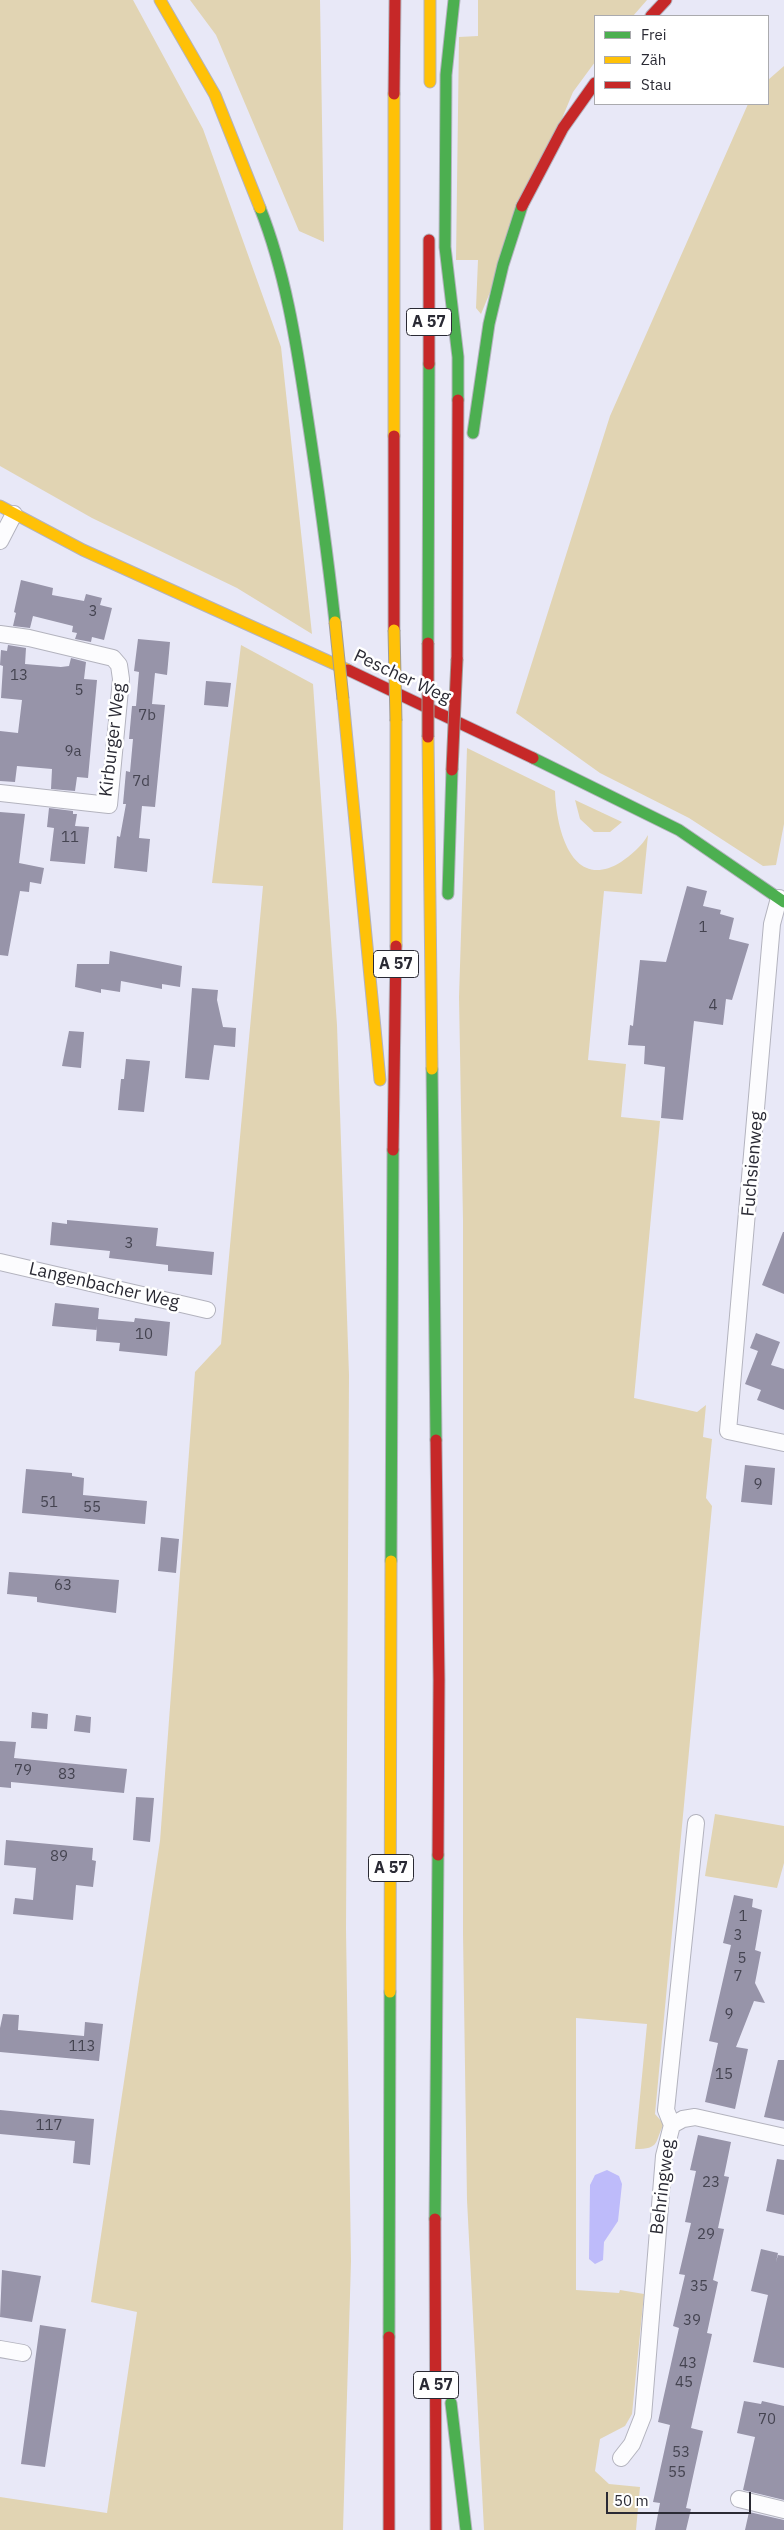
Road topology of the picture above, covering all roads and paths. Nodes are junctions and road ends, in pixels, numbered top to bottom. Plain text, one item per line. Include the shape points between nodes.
1 (160, 0) edge
2 (395, 0) edge
3 (430, 0) edge
4 (454, 0) edge
5 (666, 0) edge
6 (652, 15) edge
7 (383, 49) dead end
8 (594, 84) edge
9 (430, 98) dead end
10 (393, 128) junction
11 (430, 227) dead end
12 (7, 510) edge
13 (459, 529) junction
14 (0, 541) edge
15 (0, 634) edge
16 (0, 793) edge
17 (781, 900) edge
18 (447, 902) dead end
19 (443, 928) dead end
20 (433, 971) junction
21 (392, 1207) junction
22 (0, 1262) edge
23 (207, 1310) dead end
24 (784, 1443) edge
25 (696, 1823) dead end
26 (672, 2125) junction
27 (784, 2137) edge
28 (435, 2240) junction
29 (0, 2349) edge
30 (23, 2353) dead end
31 (448, 2365) dead end
32 (450, 2394) dead end
33 (621, 2458) dead end
34 (739, 2499) dead end
35 (784, 2510) edge
36 (390, 2530) edge
37 (436, 2530) edge
38 (466, 2530) edge

1 - 21 main road, bridge via 215,96 270,234 297,350 325,530
2 - 10 main road, A 57
3 - 9 main road
4 - 13 main road via 446,75 445,247 458,357
5 - 6 main road
7 - 10 main road
8 - 13 main road via 563,128 521,210 502,265 489,324
10 - 21 main road, A 57, bridge via 396,1011
11 - 20 main road, A 57, bridge via 428,737
12 - 14 street
12 - 17 main road, Pescher Weg via 91,554 389,689 653,816 679,830
13 - 18 main road, bridge
15 - 16 street, Kirburger Weg via 113,658 119,665 120,679 109,804
17 - 24 street, Fuchsienweg via 772,924 728,1431
19 - 20 main road
20 - 28 main road, A 57 via 439,1680
21 - 36 main road, A 57
22 - 23 street, Langenbacher Weg
25 - 26 street, Behringweg via 666,2110
26 - 27 street via 695,2117
26 - 33 street, Behringweg via 664,2156 643,2416 632,2444
28 - 31 main road
28 - 37 main road, A 57
29 - 30 street
32 - 38 main road
34 - 35 street

